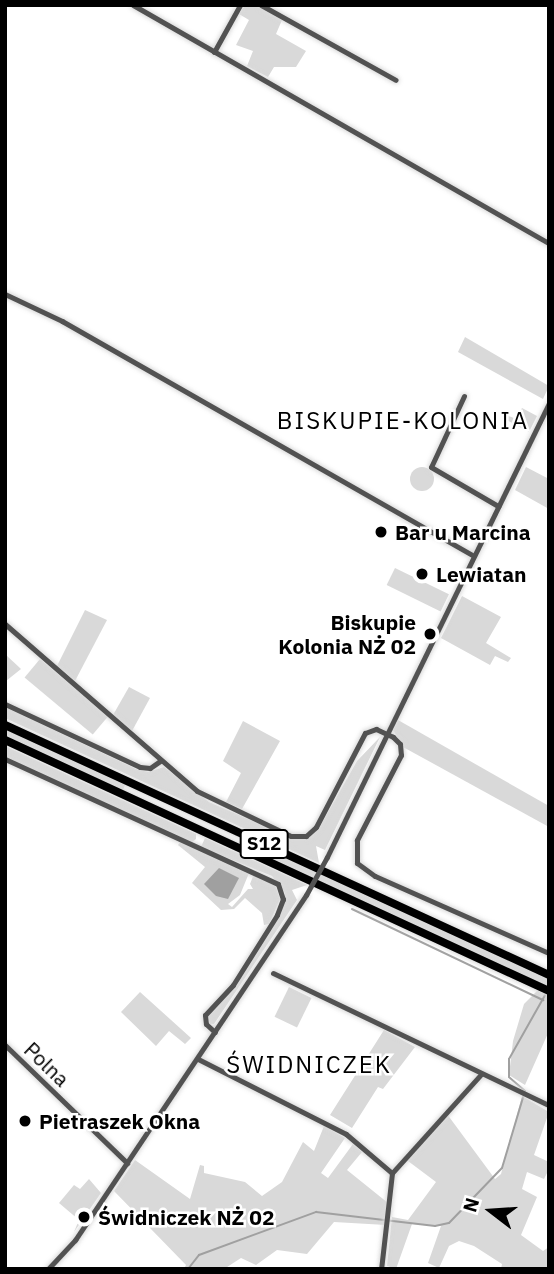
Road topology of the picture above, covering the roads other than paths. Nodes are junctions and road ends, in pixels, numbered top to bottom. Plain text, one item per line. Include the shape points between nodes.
1 (133, 5) edge
2 (240, 5) edge
3 (261, 5) edge
4 (214, 52) junction
5 (396, 80) dead end
6 (549, 243) edge
7 (5, 294) edge
8 (464, 396) dead end
9 (549, 403) edge
10 (498, 506) junction
11 (474, 556) junction
12 (5, 624) edge
13 (5, 705) edge
14 (5, 725) edge
15 (387, 733) junction
16 (5, 740) edge
17 (5, 759) edge
18 (160, 761) junction
19 (549, 953) edge
20 (274, 972) dead end
21 (549, 975) edge
22 (549, 991) edge
23 (215, 1032) junction
24 (5, 1045) edge
25 (198, 1059) junction
26 (481, 1074) junction
27 (549, 1105) edge
28 (127, 1163) junction
29 (392, 1173) junction
30 (384, 1268) edge
31 (48, 1269) edge

1 - 4 street
2 - 4 street
3 - 5 street
4 - 6 street
7 - 11 street via 62,321
8 - 10 street via 431,467
9 - 10 street
10 - 11 street
11 - 15 street
12 - 18 street
13 - 18 street via 140,767 150,768
14 - 21 highway, S12
15 - 18 street via 373,729 362,736 319,824 302,837 278,831 205,796
15 - 19 street via 398,740 402,751 357,841 357,863 375,876
15 - 23 street, bridge via 306,895
16 - 22 highway, S12
17 - 23 street via 278,884 282,895 279,911 237,979 205,1015 206,1024
20 - 26 street
23 - 25 street
24 - 28 street, Polna
25 - 28 street
25 - 29 street via 346,1133
26 - 27 street
26 - 29 street
28 - 31 street via 72,1243
29 - 30 street

